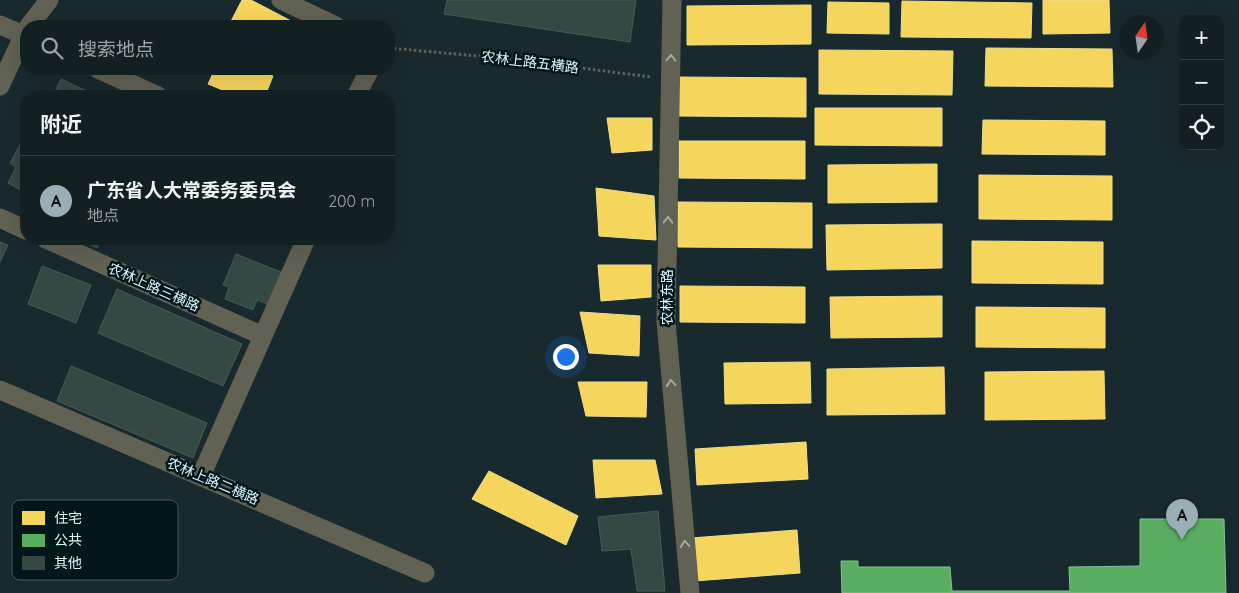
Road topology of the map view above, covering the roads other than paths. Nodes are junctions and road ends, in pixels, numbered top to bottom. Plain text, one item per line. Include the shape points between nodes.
1 (49, 0) edge
2 (281, 0) edge
3 (672, 0) edge
4 (35, 20) edge
5 (323, 20) edge
6 (0, 24) edge
7 (20, 30) edge
8 (20, 44) edge
9 (111, 75) edge
10 (367, 75) edge
11 (0, 86) edge
12 (145, 90) edge
13 (359, 90) edge
14 (0, 218) edge
15 (20, 227) edge
16 (59, 245) edge
17 (303, 245) edge
18 (263, 336) junction
19 (0, 390) edge
20 (201, 476) junction
21 (425, 573) dead end
22 (690, 593) edge

1 - 4 street
2 - 5 street
22 -> 3 street, 农林东路 via 666,321
6 - 7 street
8 - 11 street
9 - 12 street
10 - 13 street
14 - 15 street
16 - 18 street, 农林上路三横路
17 - 18 street
18 - 20 street
19 - 20 street, 农林上路二横路
20 - 21 street, 农林上路二横路

